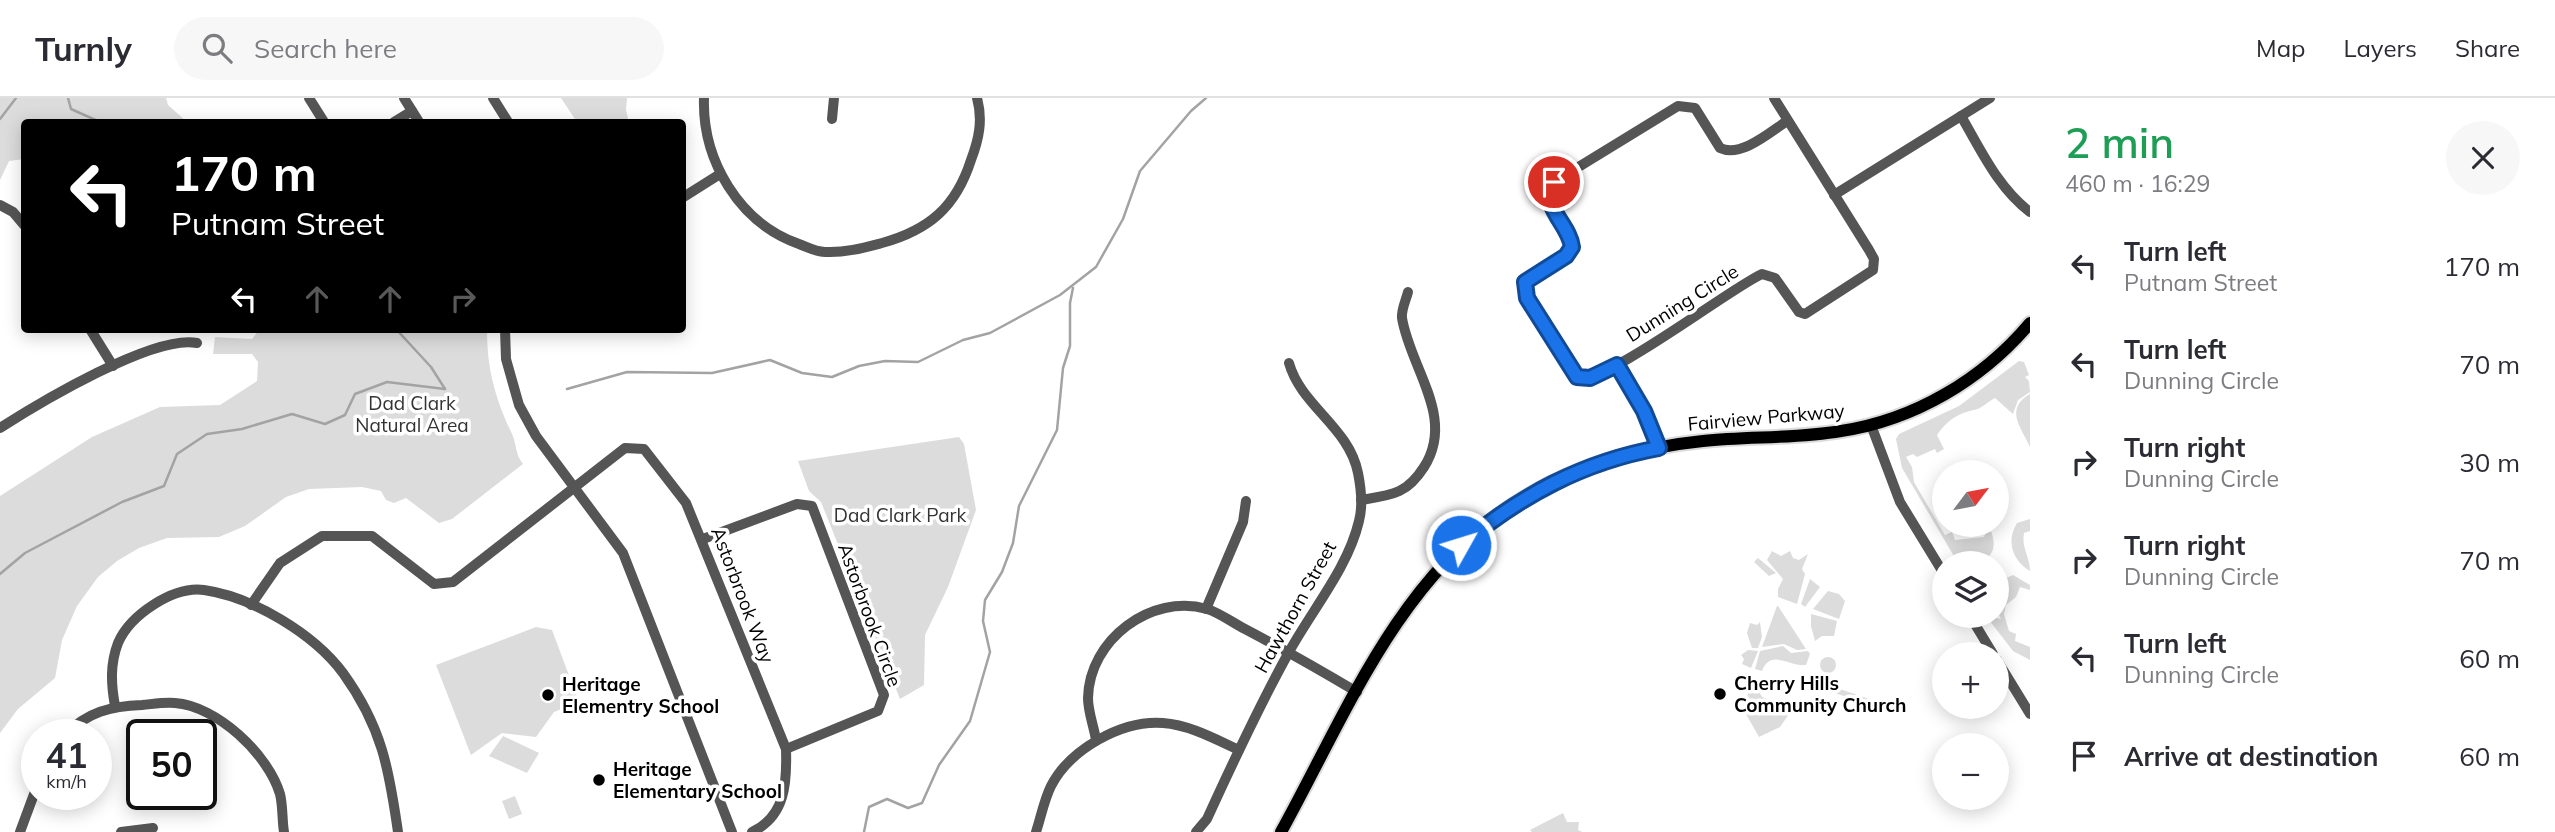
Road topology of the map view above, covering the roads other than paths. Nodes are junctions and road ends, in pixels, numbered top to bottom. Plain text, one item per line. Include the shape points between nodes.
1 (309, 98) edge
2 (404, 98) edge
3 (493, 98) edge
4 (704, 98) edge
5 (834, 98) edge
6 (977, 98) edge
7 (1774, 98) edge
8 (1990, 98) edge
9 (412, 111) junction
10 (1961, 116) junction
11 (322, 119) edge
12 (399, 119) edge
13 (417, 119) edge
14 (506, 119) edge
15 (832, 119) dead end
16 (1787, 121) junction
17 (720, 173) junction
18 (686, 195) edge
19 (1835, 195) junction
20 (0, 205) edge
21 (2030, 212) edge
22 (21, 221) edge
23 (1408, 292) dead end
24 (2030, 323) edge
25 (92, 333) edge
26 (505, 333) edge
27 (197, 342) dead end
28 (1289, 363) dead end
29 (1617, 365) junction
30 (113, 366) junction
31 (1871, 425) junction
32 (0, 428) edge
33 (1659, 448) junction
34 (575, 487) junction
35 (1246, 500) dead end
36 (1361, 500) junction
37 (703, 539) junction
38 (1932, 554) edge
39 (251, 605) junction
40 (1206, 609) junction
41 (1289, 652) junction
42 (2009, 680) edge
43 (1357, 692) junction
44 (115, 706) junction
45 (2030, 714) edge
46 (82, 719) edge
47 (1097, 740) junction
48 (786, 749) junction
49 (1239, 750) junction
50 (28, 810) edge
51 (153, 828) dead end
52 (20, 832) edge
53 (121, 832) edge
54 (284, 832) edge
55 (398, 832) edge
56 (732, 832) edge
57 (752, 832) edge
58 (1035, 832) edge
59 (1196, 832) edge
60 (1280, 832) edge

1 - 11 street
2 - 9 street
3 - 14 street
4 - 17 street via 703,124
5 - 15 street
6 - 17 street via 981,115 978,142 952,203 904,236 856,250 822,253 788,241 762,224
7 - 16 street
8 - 10 street
9 - 12 street
9 - 13 street
10 - 19 street
10 - 21 street via 2000,182
16 - 19 street
16 - 29 street, Dunning Circle via 1741,149 1727,151 1720,148 1695,108 1678,106 1554,182 1549,202 1572,247 1566,256 1529,277 1524,290 1577,377 1590,378
17 - 18 street
19 - 29 street, Dunning Circle via 1869,250 1875,266 1870,275 1805,314 1775,278 1762,274
20 - 22 street
23 - 36 street via 1401,316 1433,407 1436,431 1428,460 1413,484 1393,495
24 - 31 main road, Fairview Parkway via 1998,356 1955,388
25 - 30 street
26 - 34 street via 506,359 519,405
27 - 30 street via 171,343
28 - 36 street, Hawthorn Street via 1300,390 1348,446 1358,472
29 - 33 street
30 - 32 street
31 - 33 main road, Fairview Parkway via 1840,432 1704,440
31 - 38 street via 1900,502
33 - 43 main road, Fairview Parkway via 1611,458 1557,479 1481,528 1413,598
34 - 37 street, Astorbrook Way via 625,448 644,449 686,503
34 - 39 street, Astorbrook Way via 453,582 434,584 372,536 322,536 280,563
34 - 56 street via 615,540 633,573
35 - 40 street via 1243,522
36 - 41 street, Hawthorn Street via 1349,550
37 - 48 street, Astorbrook Way
37 - 48 street, Astorbrook Circle via 797,504 811,506 821,530 884,695 878,711
39 - 44 street via 203,590 172,595 141,614 119,642 110,679
39 - 55 street via 298,629 342,672 370,718 388,761
40 - 41 street
40 - 47 street via 1166,608 1145,613 1116,634 1097,659 1088,698
41 - 43 street
41 - 49 street, Hawthorn Street
42 - 45 street
43 - 60 main road, Fairview Parkway
44 - 46 street
44 - 54 street via 177,703 213,716 240,735 266,767 279,794
47 - 49 street via 1129,727 1163,723 1196,730
47 - 58 street via 1072,760 1052,785
48 - 57 street, Astorbrook Way via 787,785 780,805 764,826
49 - 59 street, Hawthorn Street via 1207,819
50 - 52 street
51 - 53 street

